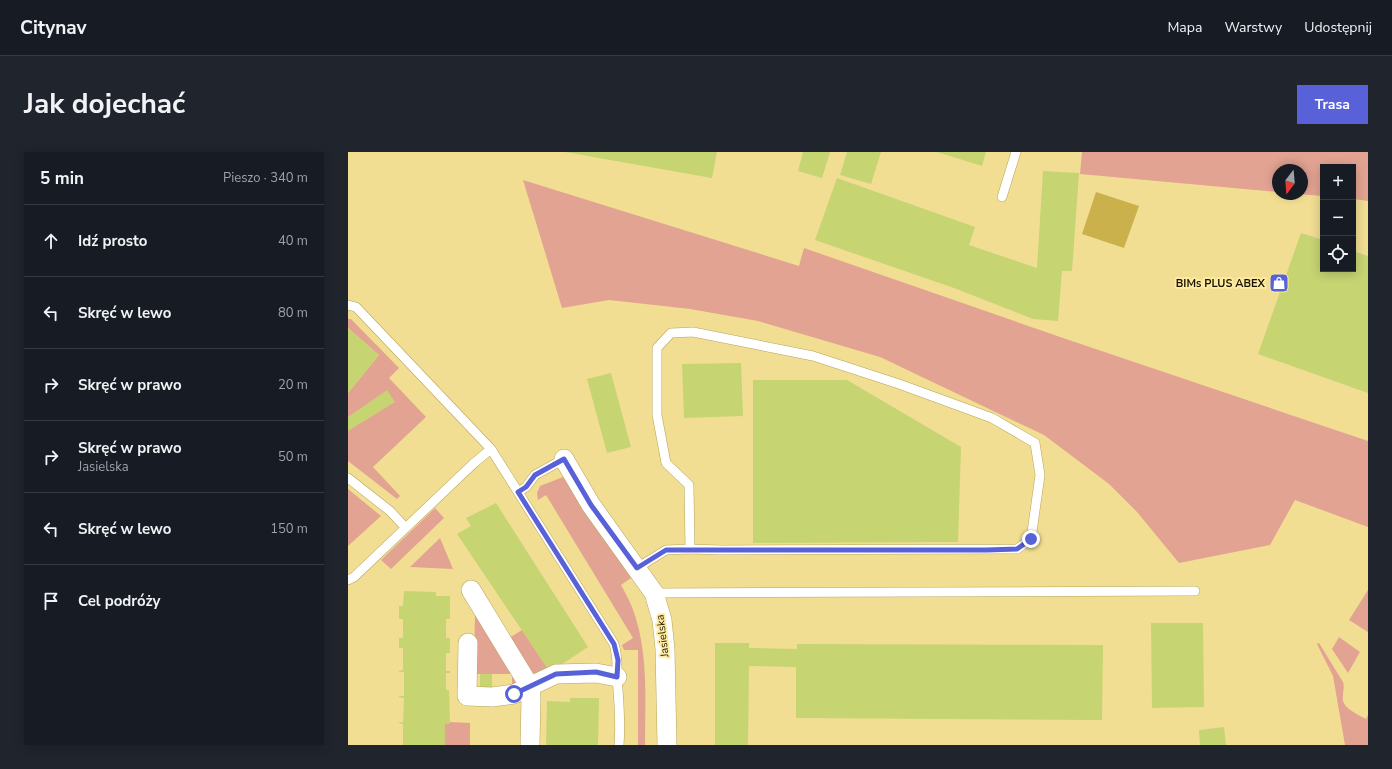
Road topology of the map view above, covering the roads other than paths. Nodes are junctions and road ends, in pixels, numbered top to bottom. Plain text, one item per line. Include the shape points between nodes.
1 (1016, 152) edge
2 (1002, 198) dead end
3 (348, 305) edge
4 (491, 449) junction
5 (564, 459) joint
6 (348, 478) edge
7 (518, 492) junction
8 (405, 527) junction
9 (690, 549) junction
10 (637, 568) junction
11 (348, 580) edge
12 (472, 590) dead end
13 (1195, 592) dead end
14 (654, 593) junction
15 (468, 642) dead end
16 (617, 677) junction
17 (530, 687) junction
18 (530, 745) edge
19 (620, 745) edge
20 (666, 745) edge

1 - 2 lane
3 - 4 lane via 356,307
4 - 7 lane
4 - 8 lane
5 - 7 lane via 535,475 526,487
5 - 10 street, Jasielska via 591,505
6 - 8 lane via 390,511
7 - 16 lane via 614,644 618,660
8 - 11 lane
9 - 9 lane via 689,486 666,463 657,415 657,348 671,333 693,332 813,356 992,418 1035,444 1040,475 1031,539 1017,549
9 - 10 lane via 666,550
10 - 14 street, Jasielska
12 - 17 street
13 - 14 lane
14 - 20 street, Jasielska via 662,620 665,649
15 - 17 street via 467,696 492,697 514,694
16 - 17 street via 596,672 556,674
16 - 19 lane
17 - 18 street

